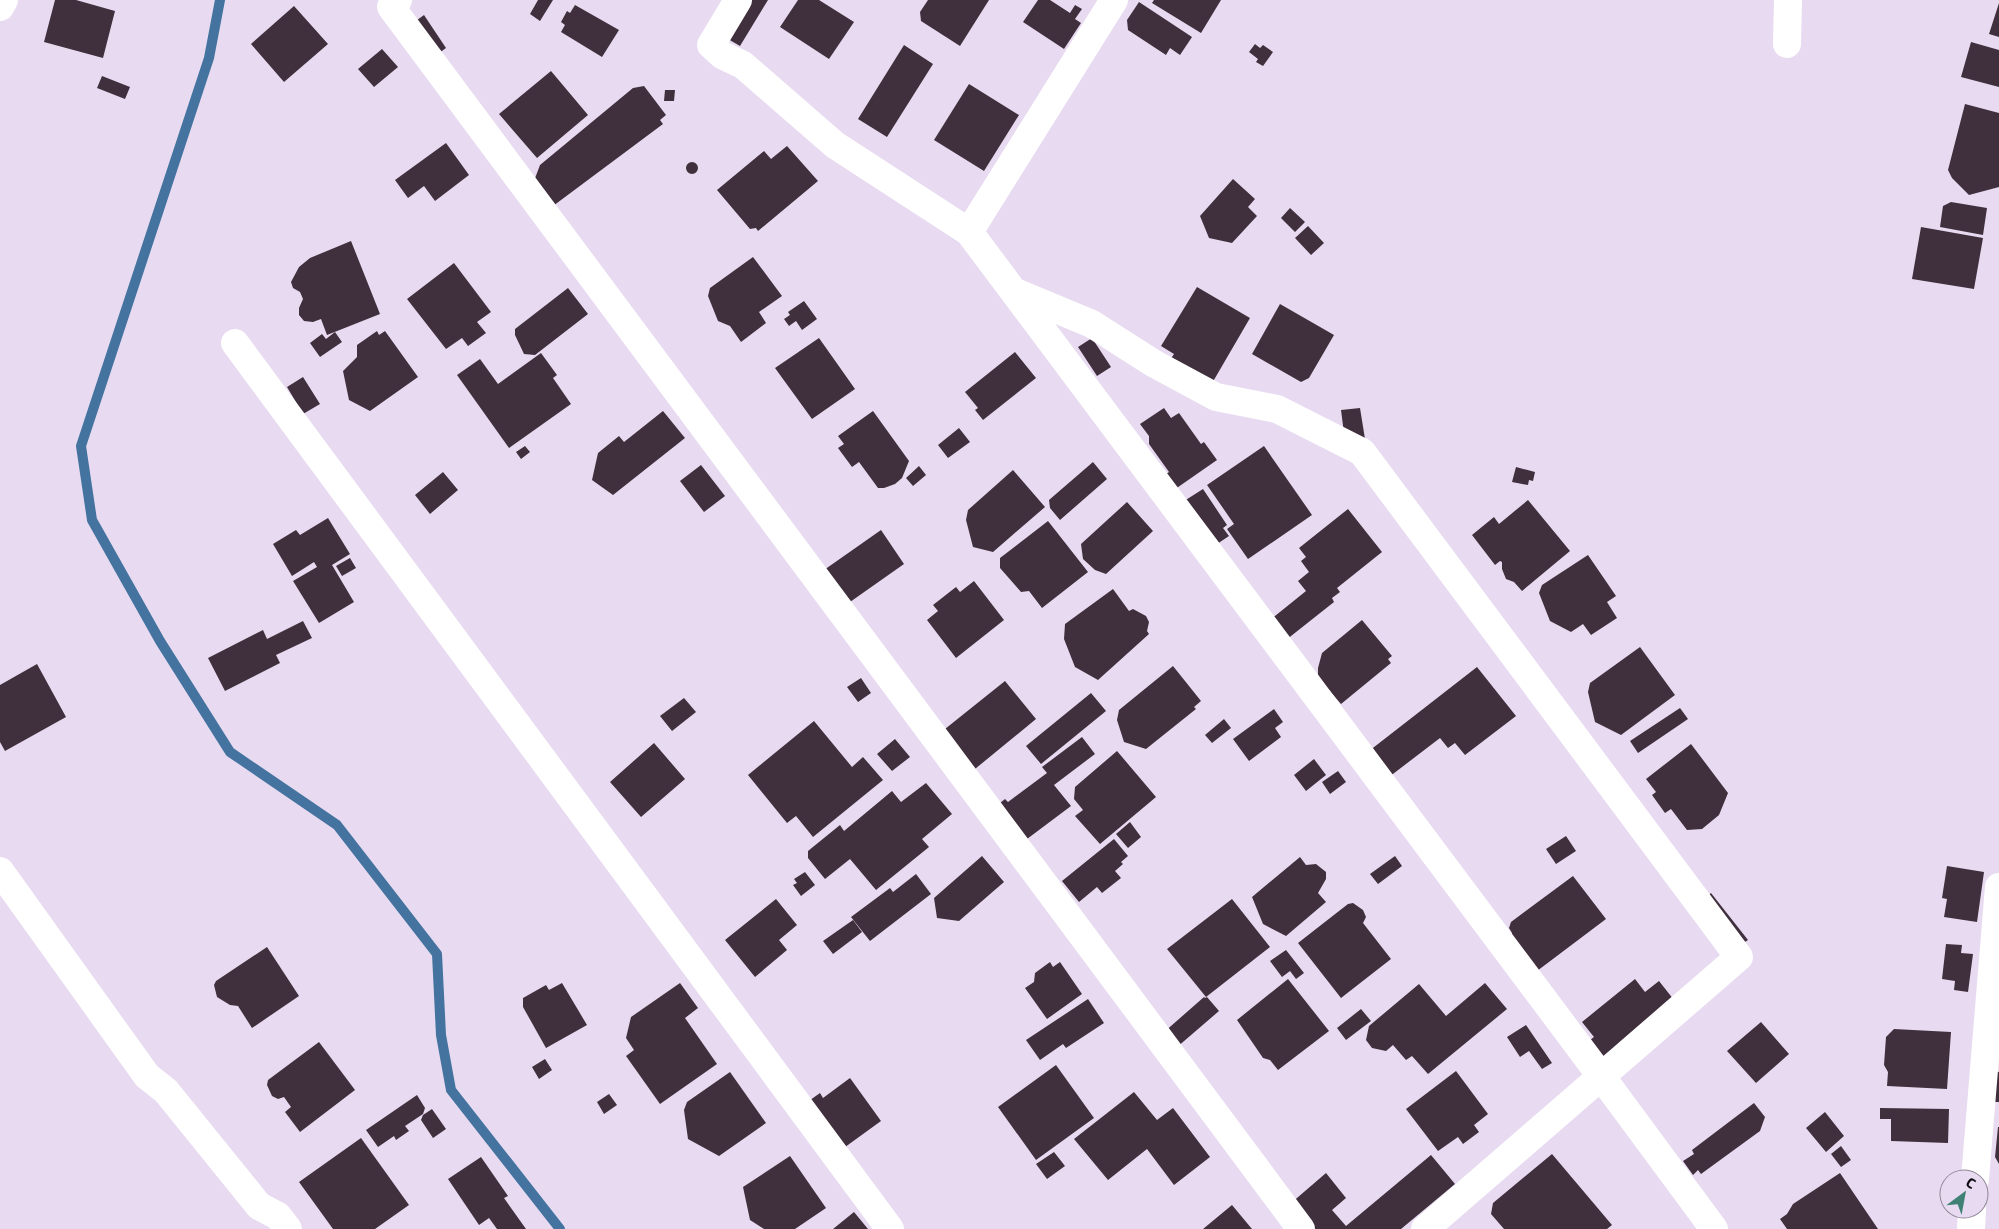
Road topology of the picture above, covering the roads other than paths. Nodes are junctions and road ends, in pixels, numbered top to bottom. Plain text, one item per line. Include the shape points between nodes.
1 (4, 0) edge
2 (398, 0) edge
3 (738, 0) edge
4 (1114, 0) edge
5 (1788, 0) edge
6 (0, 7) edge
7 (1787, 44) dead end
8 (969, 232) junction
9 (1014, 292) junction
10 (235, 343) dead end
11 (0, 871) edge
12 (1999, 887) edge
13 (1602, 1076) junction
14 (1976, 1169) edge
15 (288, 1229) edge
16 (890, 1229) edge
17 (1301, 1229) edge
18 (1425, 1229) edge
19 (1714, 1229) edge

1 - 6 street
2 - 17 street via 391,7
3 - 8 street via 711,45 722,55 743,65 836,146
4 - 8 street
5 - 7 street
8 - 9 street
9 - 13 street
9 - 13 street via 1092,324 1153,363 1216,397 1277,409 1362,452 1739,957
10 - 16 street
11 - 15 street via 147,1076 166,1091 259,1206 278,1216
12 - 14 street
13 - 18 street
13 - 19 street

